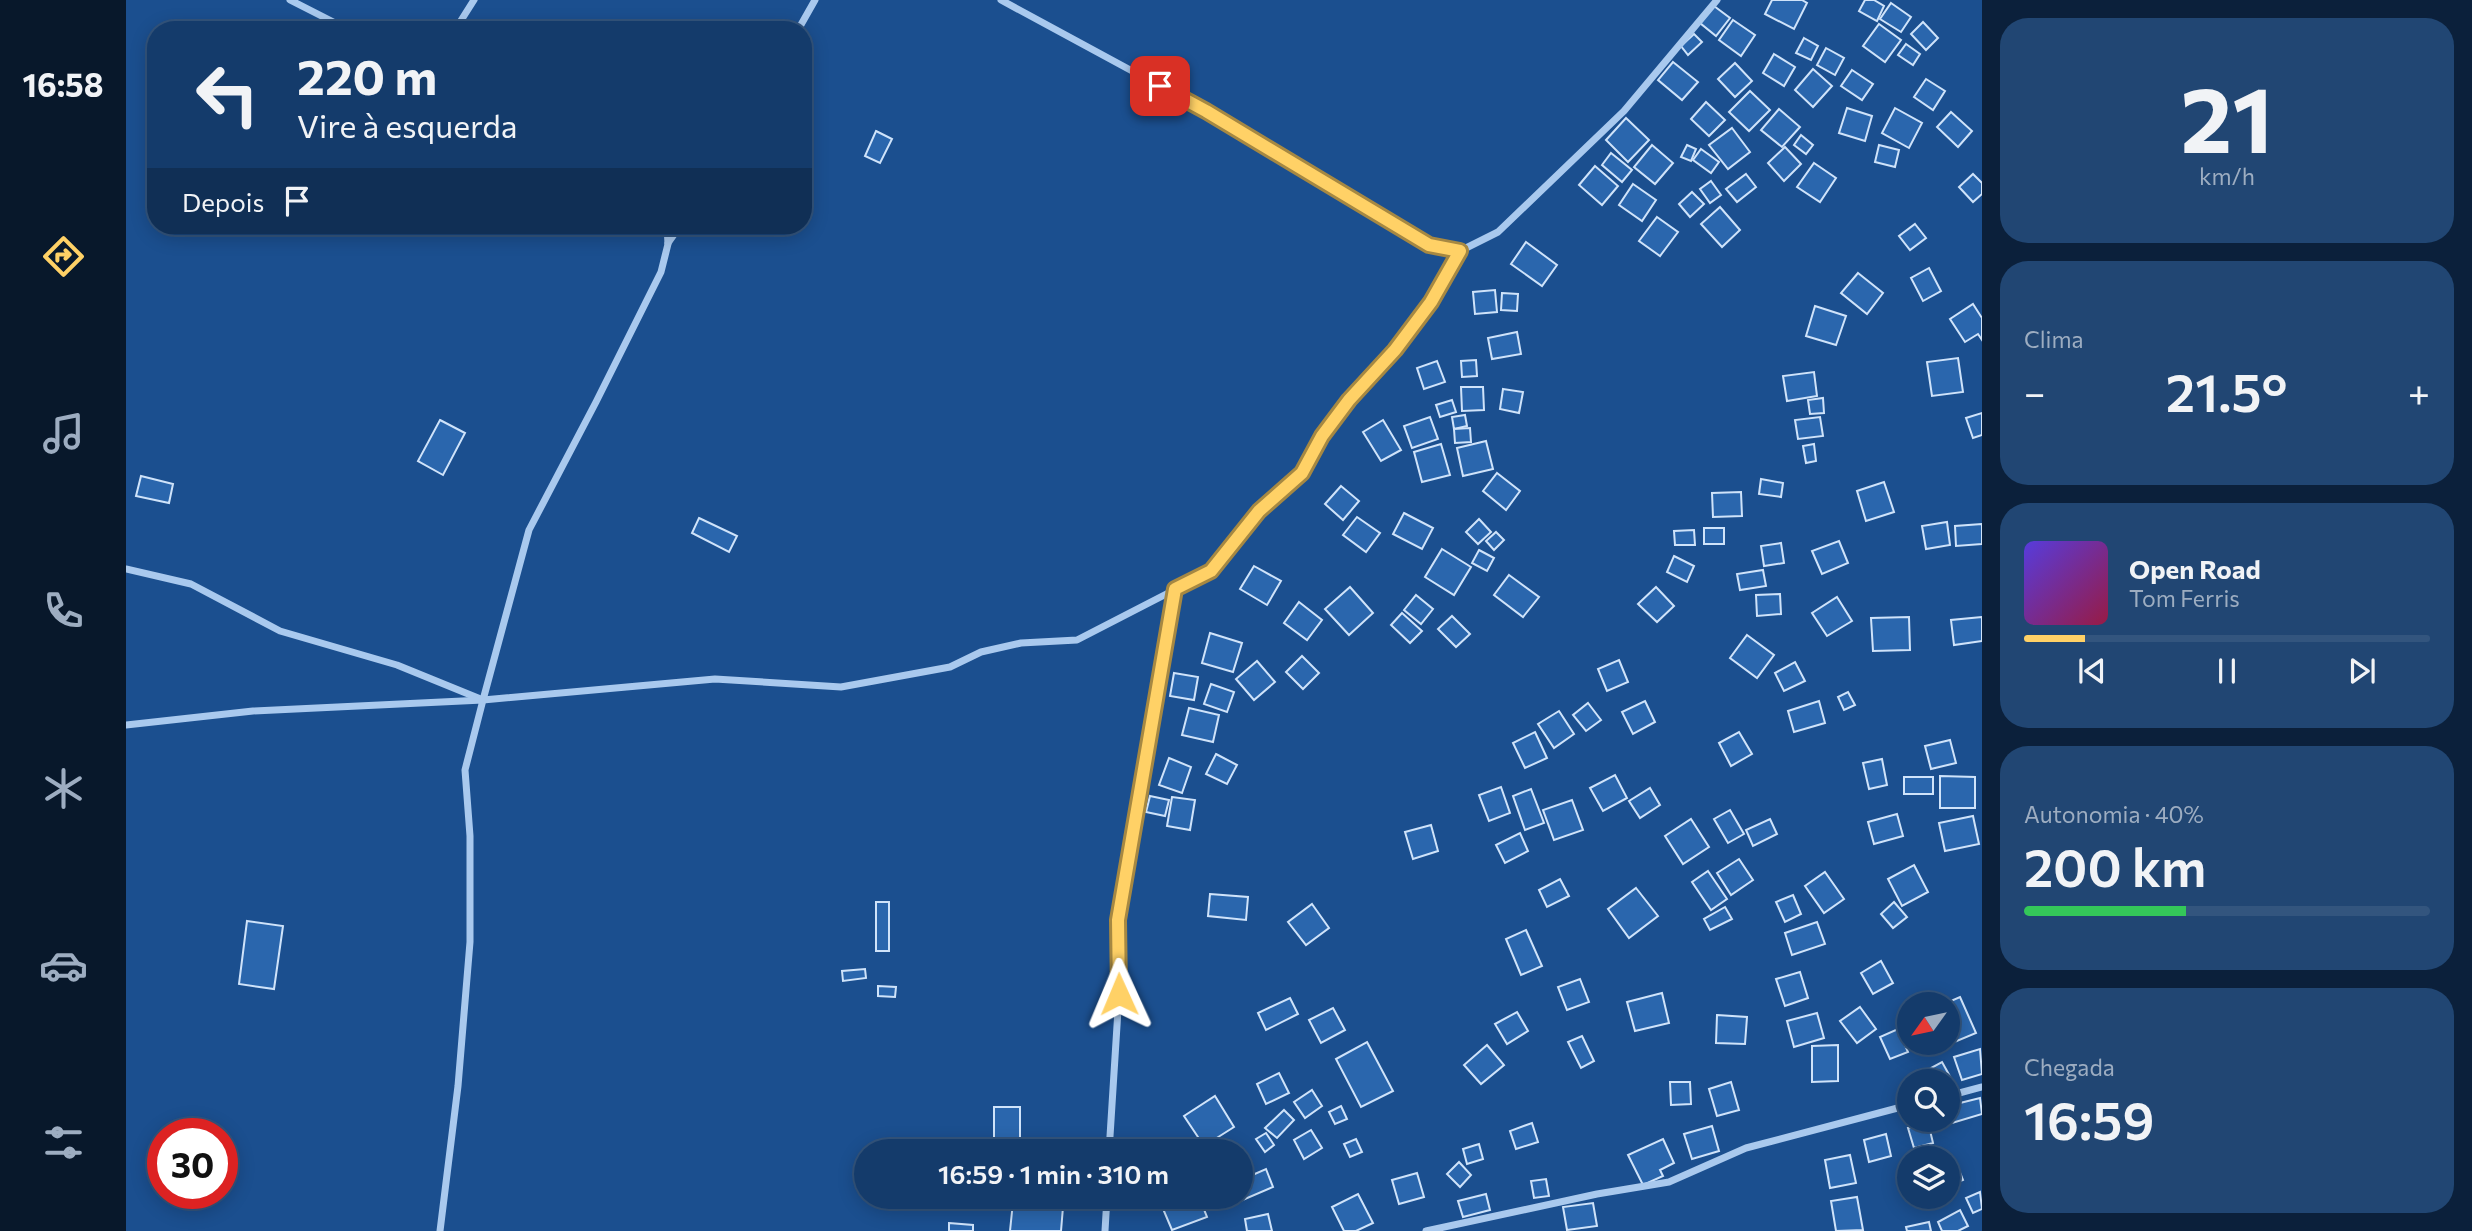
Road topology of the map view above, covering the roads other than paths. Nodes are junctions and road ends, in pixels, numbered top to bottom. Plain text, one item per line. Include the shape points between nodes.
1 (290, 0) edge
2 (474, 0) edge
3 (815, 0) edge
4 (1000, 0) edge
5 (1717, 0) edge
6 (331, 21) edge
7 (461, 21) edge
8 (803, 21) edge
9 (668, 235) edge
10 (674, 235) edge
11 (668, 244) junction
12 (1460, 251) junction
13 (126, 569) edge
14 (1175, 589) junction
15 (483, 700) junction
16 (126, 725) edge
17 (1982, 1087) edge
18 (1960, 1093) edge
19 (1897, 1108) edge
20 (1110, 1139) edge
21 (1106, 1209) edge
22 (440, 1231) edge
23 (1105, 1231) edge
24 (1426, 1231) edge

1 - 6 street
2 - 7 street
3 - 8 street
4 - 12 street via 1206,111 1429,245
5 - 12 street via 1624,111 1498,232
9 - 11 street
10 - 11 street
11 - 15 street via 661,272 529,530
12 - 14 street via 1431,302 1349,400 1302,473 1259,511 1211,571
13 - 15 street via 191,584 280,631 397,665
14 - 15 street via 1077,640 1021,643 981,652 950,667 841,687 715,679
14 - 20 street via 1118,920 1119,994
15 - 16 street via 253,711
15 - 22 street via 465,770 470,942
17 - 18 street
19 - 24 street via 1746,1149 1669,1182
21 - 23 street

